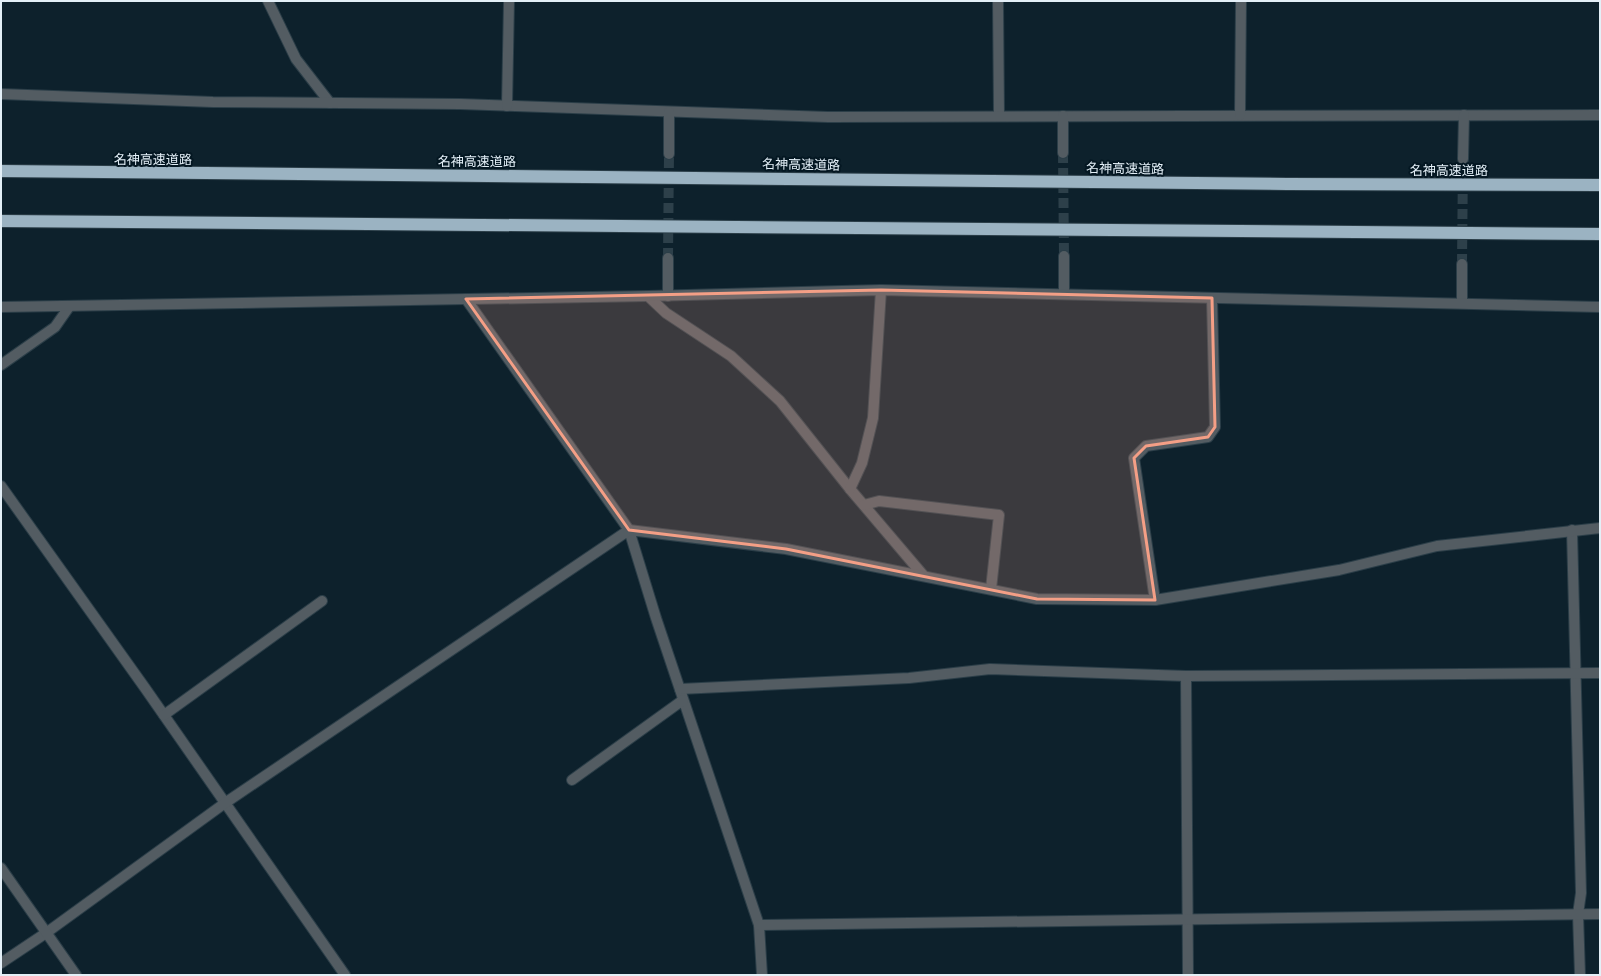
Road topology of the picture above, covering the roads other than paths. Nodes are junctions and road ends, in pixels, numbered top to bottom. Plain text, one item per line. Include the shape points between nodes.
1 (268, 1) edge
2 (509, 1) edge
3 (998, 1) edge
4 (1241, 1) edge
5 (1, 94) edge
6 (330, 102) junction
7 (507, 106) junction
8 (669, 112) junction
9 (1240, 115) junction
10 (1464, 115) junction
11 (1600, 115) edge
12 (999, 116) junction
13 (1063, 116) junction
14 (1063, 153) tunnel mouth
15 (668, 154) tunnel mouth
16 (1463, 159) tunnel mouth
17 (1, 171) edge
18 (1600, 185) edge
19 (1, 220) edge
20 (1600, 234) edge
21 (1064, 256) tunnel mouth
22 (668, 258) tunnel mouth
23 (1462, 264) tunnel mouth
24 (881, 290) junction
25 (1064, 294) junction
26 (648, 296) junction
27 (668, 296) junction
28 (1212, 298) junction
29 (466, 299) junction
30 (1462, 303) junction
31 (1, 307) edge
32 (69, 307) junction
33 (1600, 307) edge
34 (1, 365) edge
35 (1, 486) edge
36 (850, 489) junction
37 (864, 505) junction
38 (1600, 528) edge
39 (629, 530) junction
40 (1572, 530) junction
41 (923, 575) junction
42 (991, 589) junction
43 (1154, 600) junction
44 (322, 601) dead end
45 (1576, 673) junction
46 (1600, 673) edge
47 (1186, 676) junction
48 (680, 689) junction
49 (683, 700) junction
50 (164, 715) junction
51 (572, 780) dead end
52 (225, 802) junction
53 (1, 868) edge
54 (1578, 914) junction
55 (1600, 914) edge
56 (1187, 919) junction
57 (759, 925) junction
58 (46, 933) junction
59 (1, 963) edge
60 (76, 975) edge
61 (345, 975) edge
62 (762, 975) edge
63 (1188, 975) edge
64 (1580, 975) edge

1 - 6 street via 296,60
2 - 7 street
3 - 12 street
4 - 9 street
5 - 6 street via 213,102
6 - 7 street
7 - 8 street
8 - 12 street via 828,117
8 - 15 street
9 - 10 street
9 - 13 street
10 - 11 street
10 - 16 street
12 - 13 street
13 - 14 street
17 - 18 highway, 名神高速道路
19 - 20 highway
21 - 25 street
22 - 27 street
23 - 30 street
24 - 25 street
24 - 27 street
24 - 36 street via 873,418 862,462
25 - 28 street
26 - 27 street
26 - 29 street
26 - 36 street via 666,313 730,356 780,400
28 - 30 street
28 - 43 street via 1215,427 1208,437 1146,446 1134,458
29 - 32 street
29 - 39 street
30 - 33 street
31 - 32 street
32 - 34 street via 55,327
35 - 50 street
36 - 37 street
37 - 41 street
37 - 42 street via 879,501 999,515
38 - 40 street
39 - 41 street via 786,549
39 - 48 street
39 - 52 street
40 - 43 street via 1437,546 1339,570
40 - 45 street
41 - 42 street
42 - 43 street via 1037,599
44 - 50 street
45 - 46 street
45 - 47 street
45 - 54 street via 1581,893
47 - 48 street via 990,669 909,678
47 - 56 street
48 - 49 street
49 - 51 street
49 - 57 street
50 - 52 street
52 - 58 street
52 - 61 street
53 - 58 street
54 - 55 street
54 - 56 street
54 - 64 street
56 - 57 street
56 - 63 street
57 - 62 street
58 - 59 street
58 - 60 street

